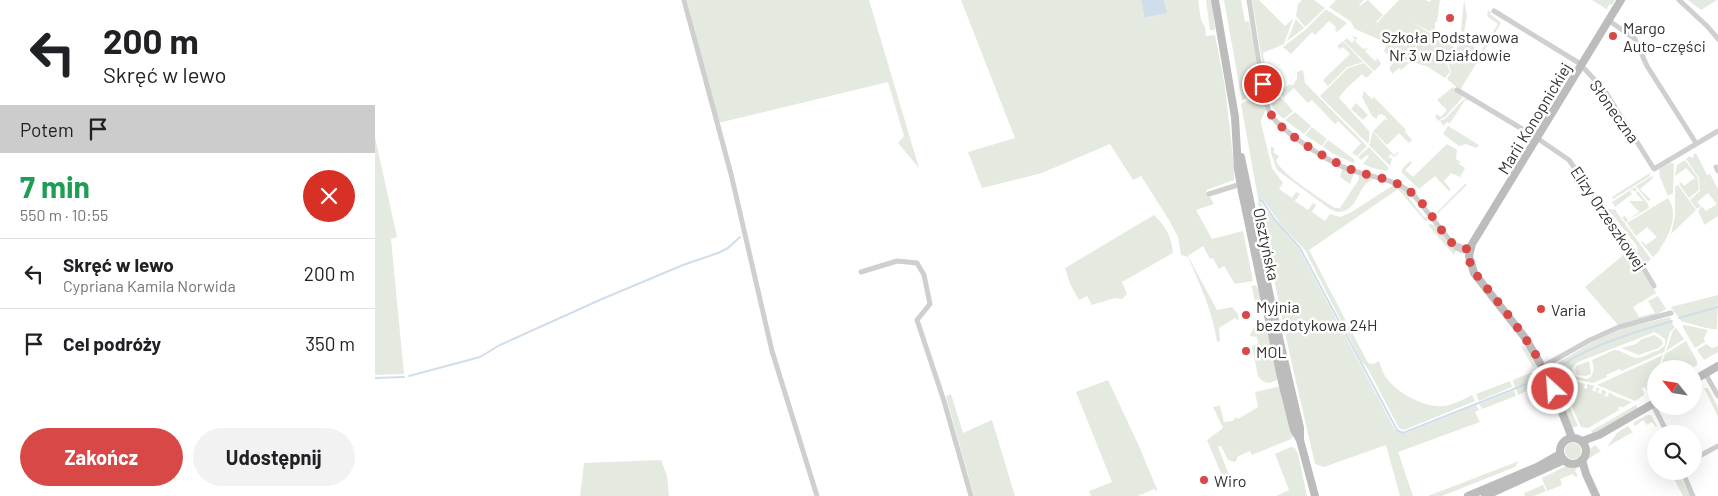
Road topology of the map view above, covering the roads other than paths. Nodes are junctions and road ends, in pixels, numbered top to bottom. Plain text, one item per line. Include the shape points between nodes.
1 (684, 0) edge
2 (1215, 0) edge
3 (1249, 0) edge
4 (1621, 0) edge
5 (1679, 0) edge
6 (1494, 11) dead end
7 (1609, 20) junction
8 (1718, 39) edge
9 (1581, 66) junction
10 (1457, 90) dead end
11 (1718, 131) edge
12 (1537, 139) junction
13 (1696, 143) junction
14 (1244, 184) junction
15 (1209, 194) dead end
16 (1470, 250) junction
17 (861, 272) dead end
18 (1654, 286) dead end
19 (1671, 313) dead end
20 (1718, 366) edge
21 (1542, 367) junction
22 (1705, 373) joint
23 (1718, 396) edge
24 (1647, 409) edge
25 (1569, 439) junction
26 (1584, 444) junction
27 (1718, 446) edge
28 (1702, 455) edge
29 (1562, 457) junction
30 (1579, 462) junction
31 (1686, 480) edge
32 (1314, 494) edge
33 (817, 496) edge
34 (971, 496) edge
35 (1468, 496) edge
36 (1485, 496) edge
37 (1595, 496) edge
38 (1693, 496) edge

1 - 33 street via 731,174 772,351
2 - 14 main road, Olsztyńska
3 - 16 street via 1264,90 1273,119 1328,159 1407,189 1453,244
4 - 7 main road, Marii Konopnickiej
5 - 8 street
6 - 9 street, Słoneczna
7 - 9 main road, Marii Konopnickiej
7 - 13 street via 1635,40 1647,66
9 - 12 main road, Marii Konopnickiej
9 - 13 street, Słoneczna via 1605,91 1654,169
10 - 12 street, Elizy Orzeszkowej
11 - 13 street
12 - 16 main road, Marii Konopnickiej
12 - 18 street, Elizy Orzeszkowej via 1573,165
14 - 15 street
14 - 32 main road, Olsztyńska
16 - 21 main road via 1470,264 1475,273 1526,339
17 - 34 street via 897,261 917,263 924,275 930,304 917,320
19 - 21 street via 1619,327
20 - 22 main road
21 - 25 main road via 1567,425
22 - 23 street
24 - 26 main road
25 - 26 main road
25 - 29 main road via 1561,446
26 - 30 main road via 1586,452
27 - 28 street
29 - 30 main road via 1568,463
29 - 35 main road
29 - 36 main road
30 - 37 main road
31 - 38 street

